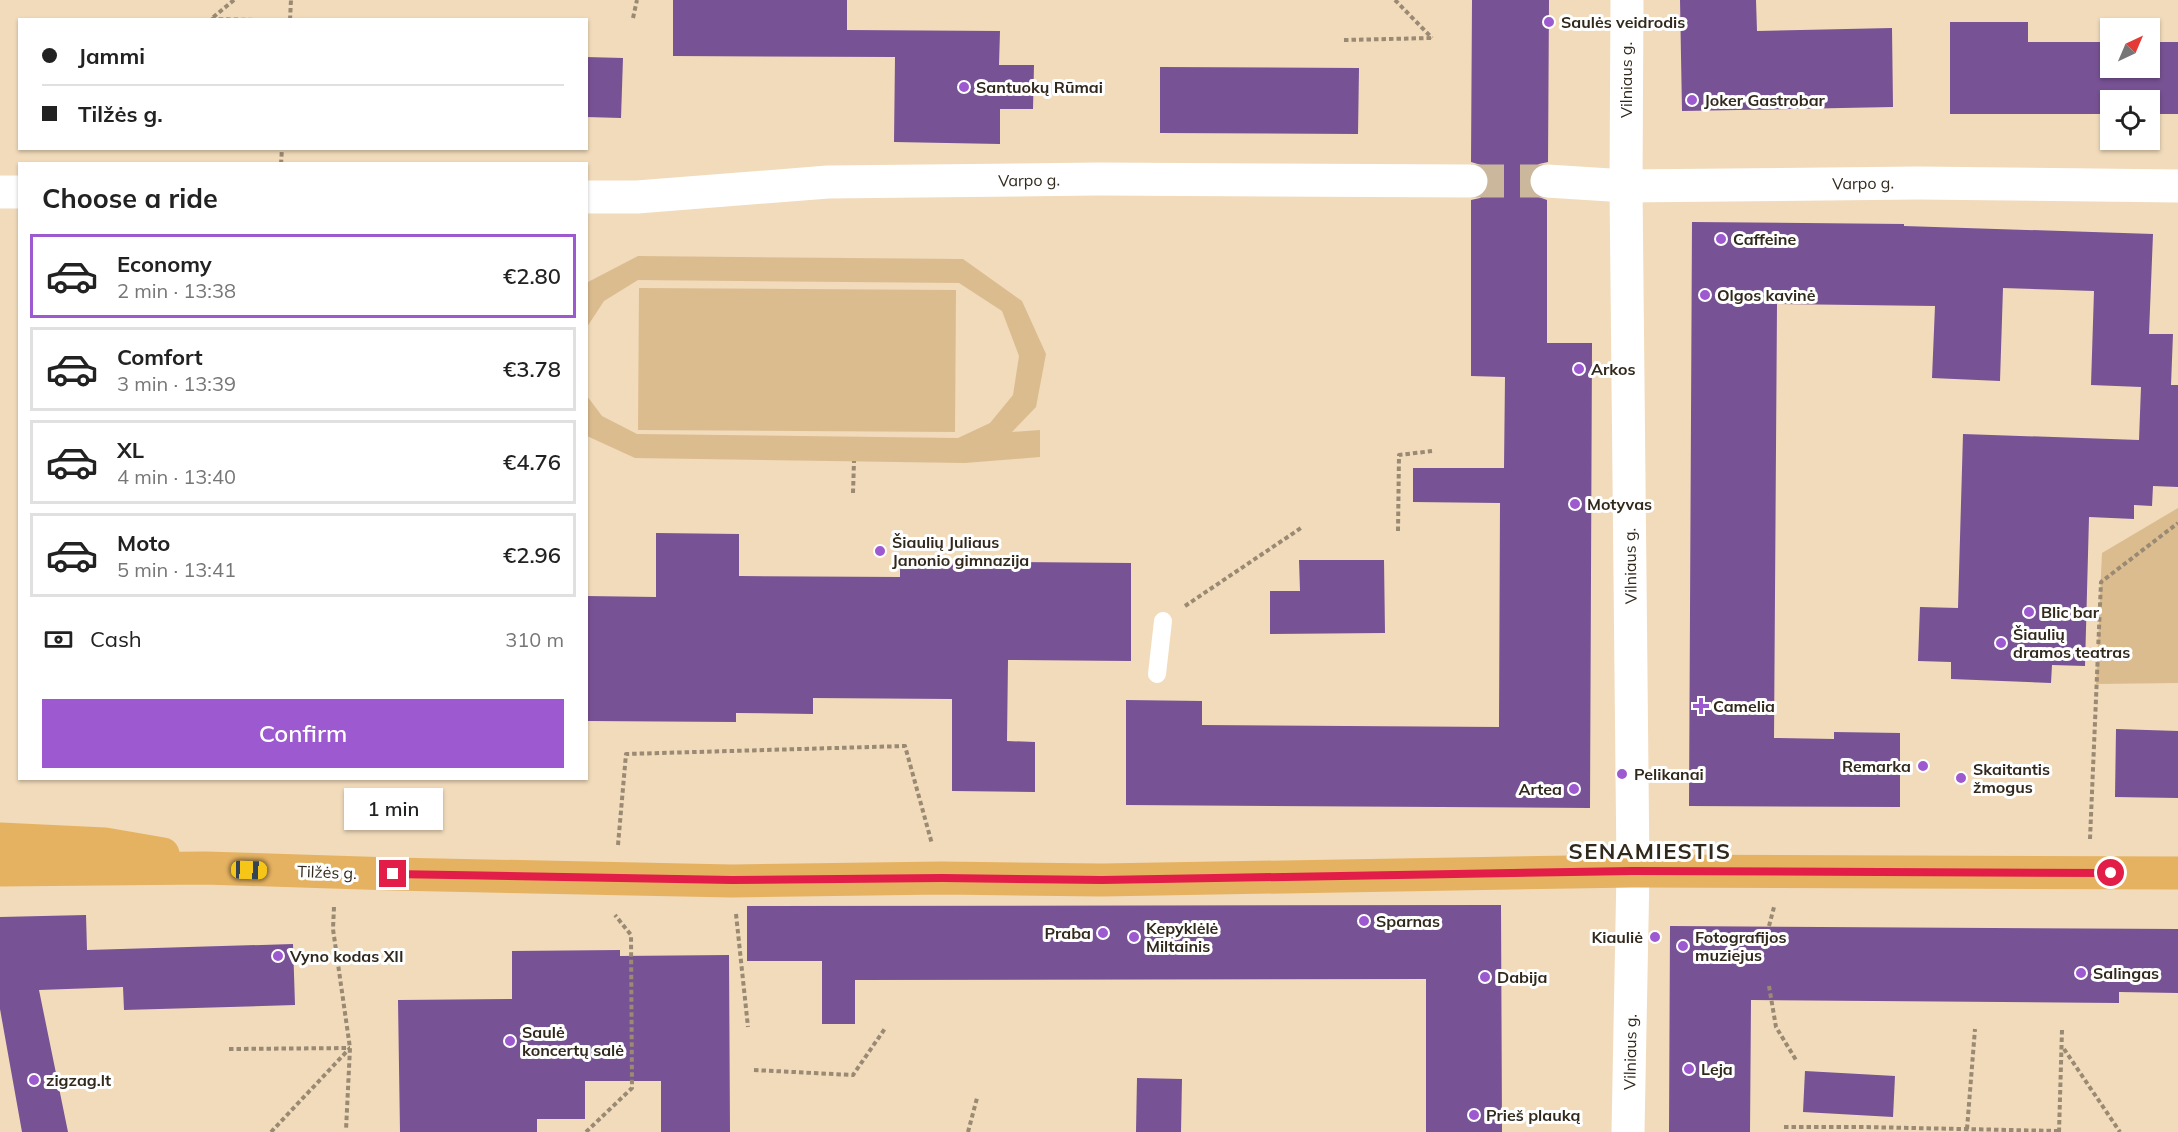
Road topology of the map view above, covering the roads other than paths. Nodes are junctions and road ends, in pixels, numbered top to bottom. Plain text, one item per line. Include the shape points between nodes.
1 (1627, 0) edge
2 (1547, 181) tunnel mouth
3 (1471, 182) tunnel mouth
4 (1626, 186) junction
5 (2178, 186) edge
6 (0, 192) edge
7 (18, 192) edge
8 (588, 197) edge
9 (1163, 621) road end
10 (1157, 674) dead end
11 (0, 839) edge
12 (205, 868) junction
13 (0, 870) edge
14 (1633, 871) junction
15 (2178, 873) edge
16 (1628, 1132) edge

1 - 4 street, Vilniaus g.
2 - 4 street, Varpo g.
3 - 8 street, Varpo g. via 1098,179 828,182
4 - 5 street, Varpo g.
4 - 14 street, Vilniaus g.
6 - 7 street
9 - 10 lane
11 - 12 highway, Tilžės g. via 105,844 157,851
12 - 13 highway, Tilžės g.
12 - 14 highway, Tilžės g. via 732,880 1102,880
14 - 15 highway, Tilžės g.
14 - 16 street, Vilniaus g.

